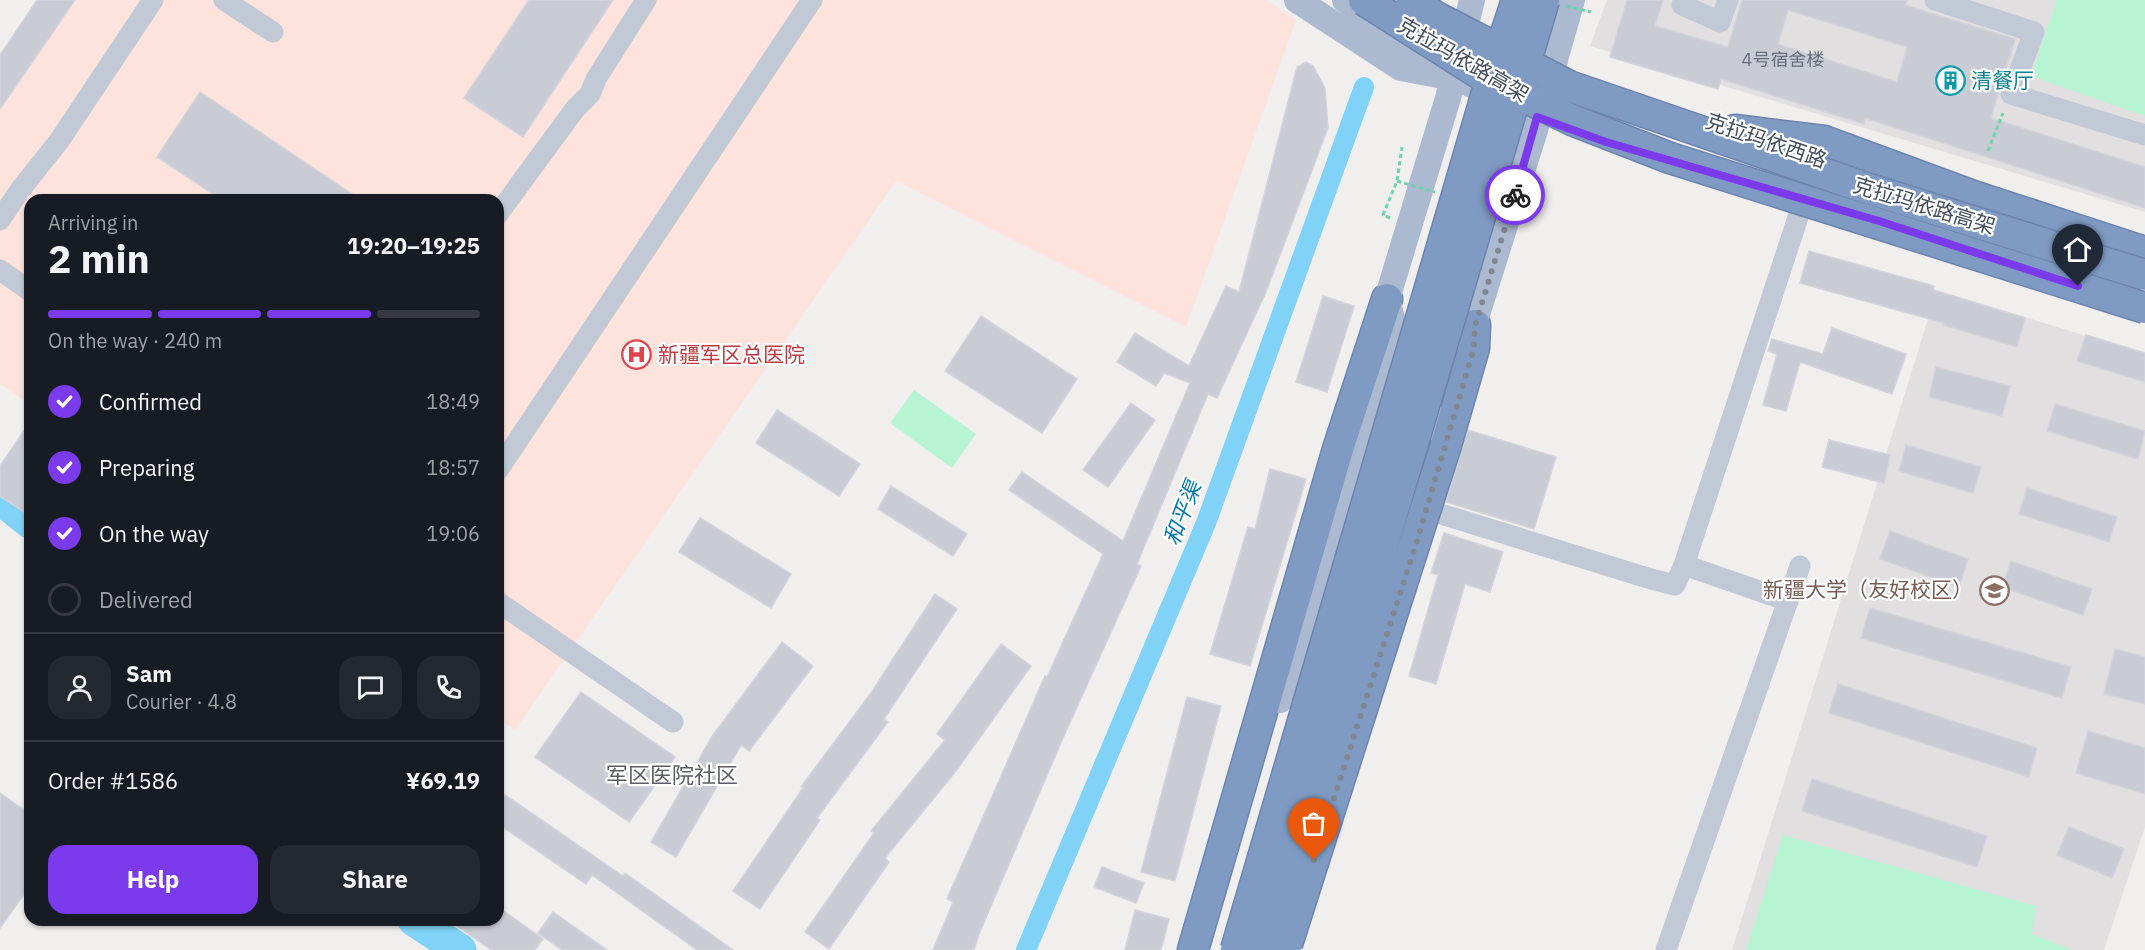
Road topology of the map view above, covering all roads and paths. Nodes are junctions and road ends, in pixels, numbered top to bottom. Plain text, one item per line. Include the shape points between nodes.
1 (153, 0) edge
2 (224, 0) edge
3 (646, 0) edge
4 (812, 0) edge
5 (1297, 0) edge
6 (1345, 0) edge
7 (1364, 0) edge
8 (1411, 0) edge
9 (1432, 0) edge
10 (1517, 0) edge
11 (1544, 0) edge
12 (1572, 0) edge
13 (1684, 0) edge
14 (1728, 0) edge
15 (1935, 0) edge
16 (1469, 10) edge
17 (273, 32) dead end
18 (1552, 66) junction
19 (1454, 78) junction
20 (2011, 94) junction
21 (1537, 117) junction
22 (1735, 130) junction
23 (2145, 135) edge
24 (1402, 147) dead end
25 (1988, 151) dead end
26 (1804, 199) junction
27 (504, 206) edge
28 (1383, 215) dead end
29 (0, 220) edge
30 (2145, 252) edge
31 (2145, 268) edge
32 (0, 270) edge
33 (2145, 275) edge
34 (24, 287) edge
35 (1387, 299) junction
36 (2145, 308) edge
37 (1475, 326) junction
38 (504, 461) edge
39 (1408, 504) junction
40 (1684, 565) junction
41 (1800, 566) dead end
42 (1788, 601) junction
43 (504, 606) edge
44 (673, 722) dead end
45 (1193, 950) edge
46 (1203, 950) edge
47 (1236, 950) edge
48 (1263, 950) edge
49 (1287, 950) edge
50 (1666, 950) edge

1 - 29 street via 59,141
2 - 17 street
3 - 27 street via 590,94 574,109
4 - 38 street
5 - 19 main road via 1401,68
6 - 19 main road, 克拉玛依西路
7 - 36 highway, 克拉玛依路高架, bridge via 1488,79 1572,120 1681,162
8 - 33 highway, 克拉玛依路高架, bridge via 1569,86 1866,189
9 - 16 main road, 克拉玛依西路
10 - 47 highway, bridge
11 - 48 highway, bridge
12 - 18 main road
13 - 14 street via 1682,5 1720,22
15 - 20 street via 2034,32
16 - 18 main road, 克拉玛依西路
16 - 19 main road
18 - 21 main road
18 - 22 main road, 克拉玛依西路
19 - 21 main road, 克拉玛依西路
19 - 35 main road
20 - 23 street
20 - 25 path
21 - 26 main road, 克拉玛依西路 via 1606,142
21 - 37 main road
22 - 30 highway via 1824,141 1976,197
22 - 31 main road, 克拉玛依西路
24 - 28 path via 1397,181
26 - 36 main road, 克拉玛依西路
26 - 40 street
32 - 34 street
35 - 45 highway via 1338,449
35 - 46 main road via 1394,326
37 - 39 main road
37 - 49 highway, bridge via 1474,348 1446,445
39 - 40 street via 1675,585
39 - 49 main road
40 - 42 street
41 - 42 street
42 - 50 street
43 - 44 street

